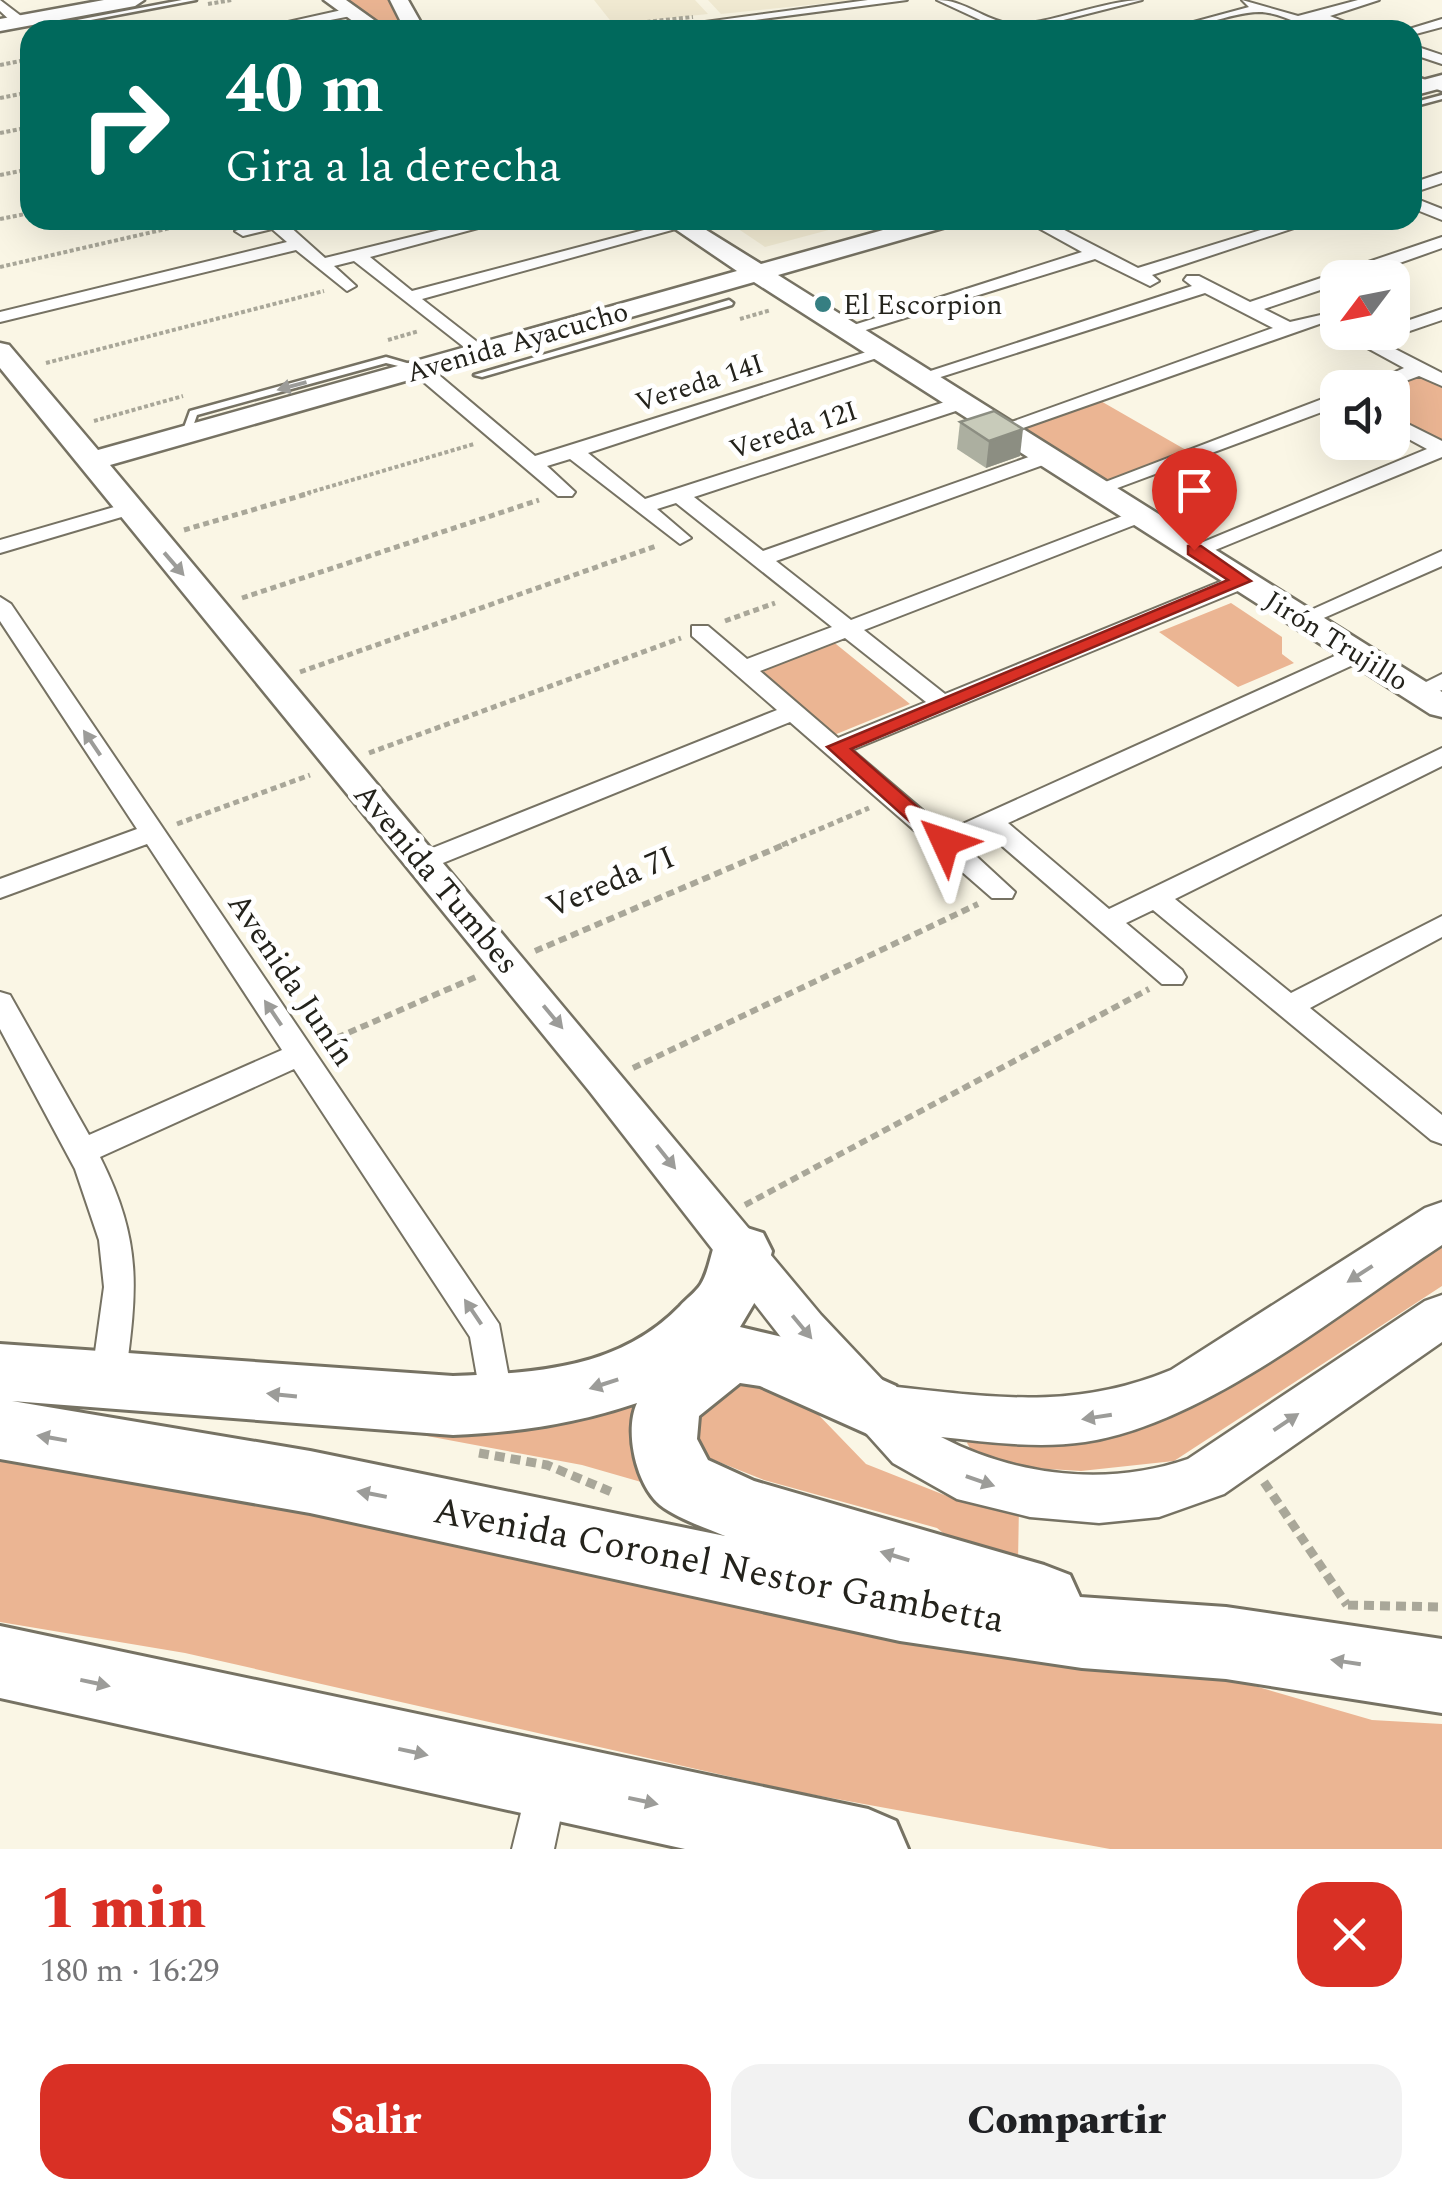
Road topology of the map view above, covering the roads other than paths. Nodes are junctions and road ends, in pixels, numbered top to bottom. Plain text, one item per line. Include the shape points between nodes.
1 (136, 0) edge
2 (193, 0) edge
3 (333, 0) edge
4 (901, 0) edge
5 (977, 0) edge
6 (1136, 0) edge
7 (1373, 0) edge
8 (872, 1) edge
9 (1209, 1) edge
10 (948, 2) edge
11 (0, 4) edge
12 (1240, 6) edge
13 (352, 12) junction
14 (94, 13) junction
15 (1316, 15) junction
16 (35, 20) edge
17 (71, 20) edge
18 (311, 20) edge
19 (364, 20) edge
20 (751, 20) edge
21 (990, 20) edge
22 (1053, 20) edge
23 (1200, 20) edge
24 (1296, 20) joint
25 (1326, 20) edge
26 (10, 23) edge
27 (1422, 60) edge
28 (1439, 80) edge
29 (243, 230) edge
30 (290, 230) edge
31 (459, 230) edge
32 (652, 230) edge
33 (689, 230) edge
34 (909, 230) edge
35 (1052, 230) edge
36 (1279, 230) edge
37 (1442, 242) edge
38 (301, 244) junction
39 (267, 252) junction
40 (1097, 252) junction
41 (357, 255) junction
42 (1390, 260) edge
43 (322, 264) junction
44 (1166, 266) junction
45 (756, 273) junction
46 (1137, 274) junction
47 (1320, 284) edge
48 (347, 286) road end
49 (1207, 287) junction
50 (408, 296) junction
51 (1178, 296) junction
52 (1279, 298) junction
53 (688, 303) junction
54 (730, 303) dead end
55 (1248, 309) junction
56 (1442, 314) edge
57 (0, 317) edge
58 (1319, 318) joint
59 (1410, 326) edge
60 (1288, 329) junction
61 (847, 330) junction
62 (1382, 350) edge
63 (882, 353) junction
64 (483, 358) junction
65 (8, 361) edge
66 (526, 361) junction
67 (420, 368) junction
68 (1419, 369) junction
69 (1410, 372) edge
70 (921, 377) junction
71 (1442, 380) edge
72 (961, 403) junction
73 (1320, 406) edge
74 (1002, 428) junction
75 (1410, 432) edge
76 (1442, 449) edge
77 (573, 451) junction
78 (1047, 457) junction
79 (89, 462) junction
80 (532, 464) junction
81 (1097, 488) junction
82 (564, 492) road end
83 (680, 495) junction
84 (642, 507) junction
85 (128, 509) junction
86 (1140, 516) junction
87 (680, 538) road end
88 (0, 547) edge
89 (1194, 550) junction
90 (1442, 558) edge
91 (762, 559) junction
92 (1242, 581) junction
93 (0, 604) edge
94 (1302, 618) junction
95 (849, 628) junction
96 (700, 631) road end
97 (1358, 654) junction
98 (743, 669) junction
99 (1434, 693) edge
100 (942, 703) junction
101 (794, 712) junction
102 (837, 747) junction
103 (1442, 756) edge
104 (991, 823) junction
105 (152, 833) junction
106 (945, 842) junction
107 (424, 861) junction
108 (0, 890) edge
109 (1002, 892) road end
110 (1156, 898) junction
111 (1107, 921) junction
112 (1442, 925) edge
113 (1172, 977) road end
114 (1289, 1008) junction
115 (4, 1018) edge
116 (300, 1054) junction
117 (1442, 1132) edge
118 (80, 1152) junction
119 (1442, 1221) edge
120 (728, 1236) junction
121 (1442, 1315) edge
122 (707, 1351) junction
123 (0, 1372) edge
124 (108, 1381) junction
125 (496, 1405) junction
126 (872, 1407) junction
127 (0, 1429) edge
128 (1226, 1644) junction
129 (0, 1662) edge
130 (1442, 1676) edge
131 (540, 1815) edge
132 (868, 1849) edge

1 - 14 street
2 - 14 lane
3 - 13 street
4 - 8 street
5 - 10 street
6 - 22 street
7 - 15 street
8 - 20 street
9 - 12 street
10 - 21 street
11 - 26 street
12 - 23 street
12 - 24 street
13 - 18 street
13 - 19 street
14 - 16 street
14 - 17 lane
15 - 24 street
15 - 25 street
27 - 28 street
29 - 39 street
30 - 38 street
31 - 41 street
32 - 50 street
33 - 45 street, Jirón Trujillo
34 - 45 street, Avenida Ayacucho
35 - 40 street
36 - 44 street
37 - 42 street
38 - 39 street
38 - 43 street
39 - 57 street
40 - 46 street
40 - 61 street
41 - 43 street
41 - 50 street
43 - 48 street
44 - 46 street
44 - 49 street
45 - 53 street, Avenida Ayacucho
45 - 61 street, Jirón Trujillo
46 - 51 street
47 - 52 street
49 - 51 street
49 - 55 street
50 - 64 street
51 - 70 street
52 - 55 street
52 - 58 street
53 - 54 lane
53 - 64 street, Avenida Ayacucho
53 - 66 lane
55 - 60 street
56 - 59 street
58 - 60 street
60 - 74 street
61 - 63 street, Jirón Trujillo
62 - 68 street
63 - 70 street, Jirón Trujillo
63 - 77 street, Vereda 14I
64 - 66 lane
64 - 66 lane
64 - 67 street, Avenida Ayacucho
65 - 79 street, Avenida Tumbes
67 -> 79 street, Avenida Ayacucho
67 - 80 street
68 - 69 street
68 - 71 street
70 - 72 street, Jirón Trujillo
72 - 74 street, Jirón Trujillo
72 - 83 street, Vereda 12I
73 - 81 street
74 - 78 street, Jirón Trujillo
75 - 76 street
76 - 89 street
77 - 80 street, Vereda 14I
77 - 84 street
78 - 81 street, Jirón Trujillo
78 - 91 street
79 - 85 street, Avenida Tumbes
80 - 82 street
81 - 86 street, Jirón Trujillo
83 - 84 street, Vereda 12I
83 - 91 street
84 - 87 street
85 - 88 street
85 -> 107 street, Avenida Tumbes
86 - 89 street, Jirón Trujillo
86 - 95 street
89 - 92 street, Jirón Trujillo
90 - 94 street
91 - 95 street
92 - 94 street, Jirón Trujillo
92 - 100 street
105 -> 93 street, Avenida Junín
94 - 97 street, Jirón Trujillo
95 - 98 street
95 - 100 street
96 - 98 street
97 - 99 street, Jirón Trujillo
97 - 104 street
98 - 101 street
100 - 102 street
101 - 102 street
101 - 107 street
102 - 106 street
103 - 110 street
104 - 106 street
104 - 111 street
105 - 108 street
116 -> 105 street, Avenida Junín
106 - 109 street
107 -> 120 street, Avenida Tumbes
110 - 111 street
110 - 114 street
111 - 113 street
112 - 114 street
114 - 117 street
115 - 118 street
116 - 118 street
125 -> 116 street, Avenida Junín via 488,1334
118 - 124 street via 115,1235 120,1278
119 -> 126 street via 1189,1385 1131,1410 1020,1423
120 - 122 highway via 727,1298
120 -> 126 street, Avenida Tumbes
126 -> 121 street, Avenida Tumbes via 911,1447 976,1482 1099,1499 1159,1494 1205,1476
122 -> 125 highway via 561,1397
122 - 126 highway via 768,1359
128 -> 122 highway via 935,1568 742,1510 683,1482 663,1438 670,1401 700,1370
123 - 124 highway
125 -> 124 highway via 395,1407
128 -> 127 highway, Avenida Coronel Nestor Gambetta via 900,1606 329,1486
130 -> 128 highway, Avenida Coronel Nestor Gambetta
129 -> 131 highway
131 -> 132 highway

